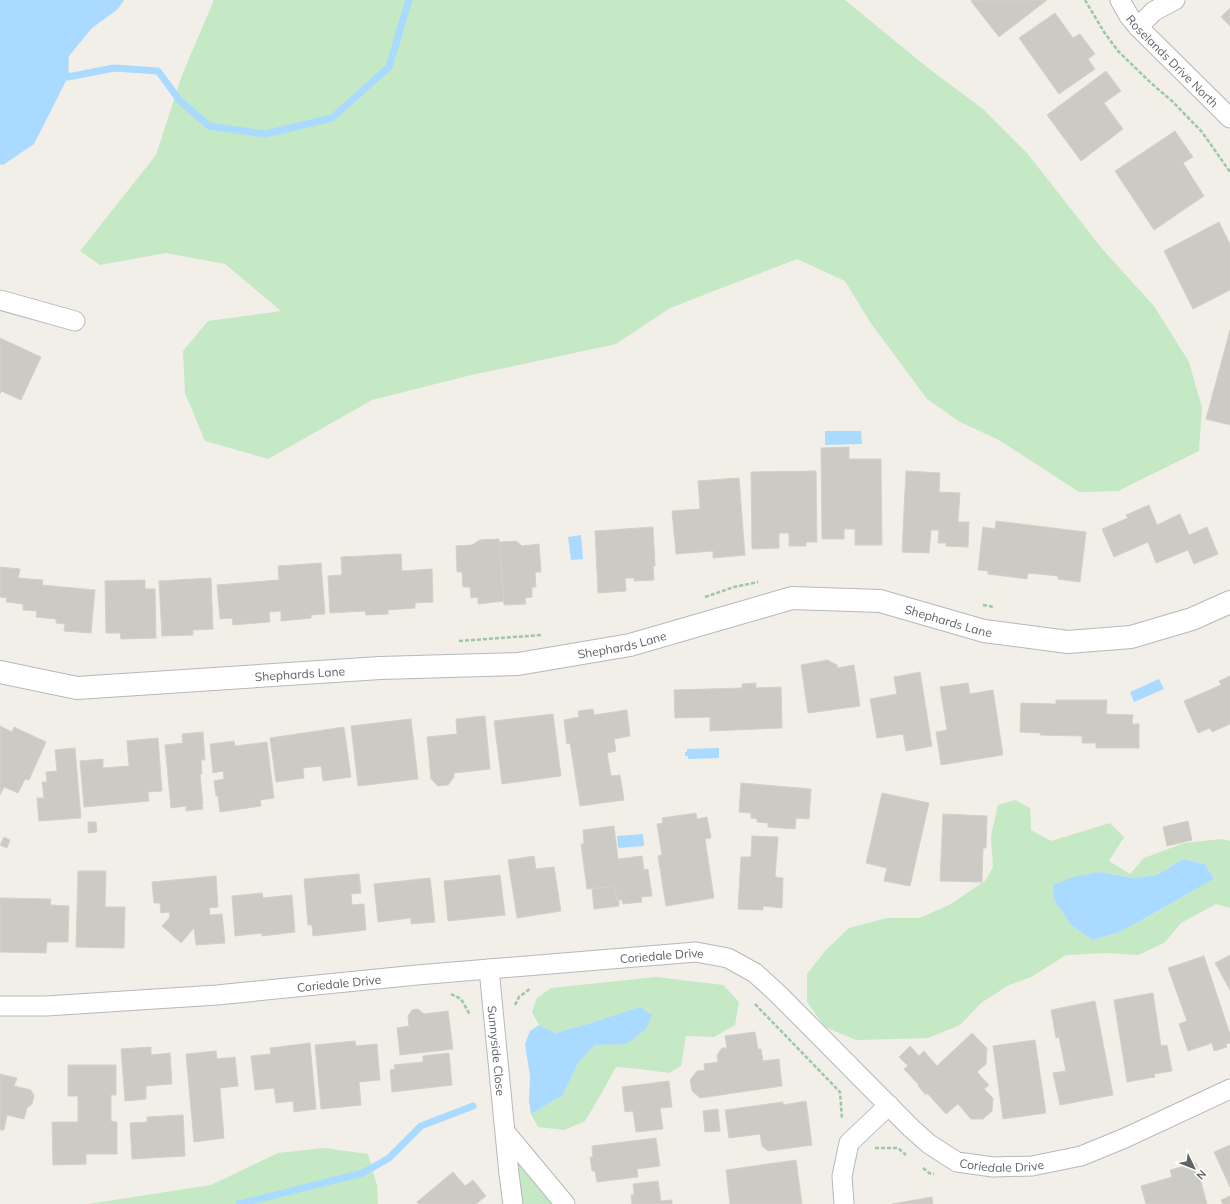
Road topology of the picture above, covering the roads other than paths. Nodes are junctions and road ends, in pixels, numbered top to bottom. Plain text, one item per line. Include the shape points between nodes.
1 (1120, 0) edge
2 (1175, 0) edge
3 (1138, 27) junction
4 (1230, 118) edge
5 (0, 300) edge
6 (75, 322) dead end
7 (1230, 602) edge
8 (0, 672) edge
9 (489, 969) junction
10 (0, 1006) edge
11 (1230, 1089) edge
12 (889, 1105) junction
13 (506, 1133) junction
14 (513, 1204) edge
15 (565, 1204) edge
16 (844, 1204) edge

1 - 3 street, Roselands Drive North
2 - 3 street via 1154,11
3 - 4 street, Roselands Drive North
5 - 6 street
7 - 8 street, Shephards Lane via 1192,619 1131,637 1068,642 984,631 880,601 792,598 630,645 518,664 380,668 77,688
9 - 10 street, Coriedale Drive via 217,995 46,1006
9 - 12 street, Coriedale Drive via 696,952 728,958 755,973 778,994
9 - 13 street, Sunnyside Close
11 - 12 street, Coriedale Drive via 1081,1156 1032,1166 992,1167 957,1162 930,1144
12 - 16 street via 849,1143 842,1176
13 - 14 street, Sunnyside Close
13 - 15 street

